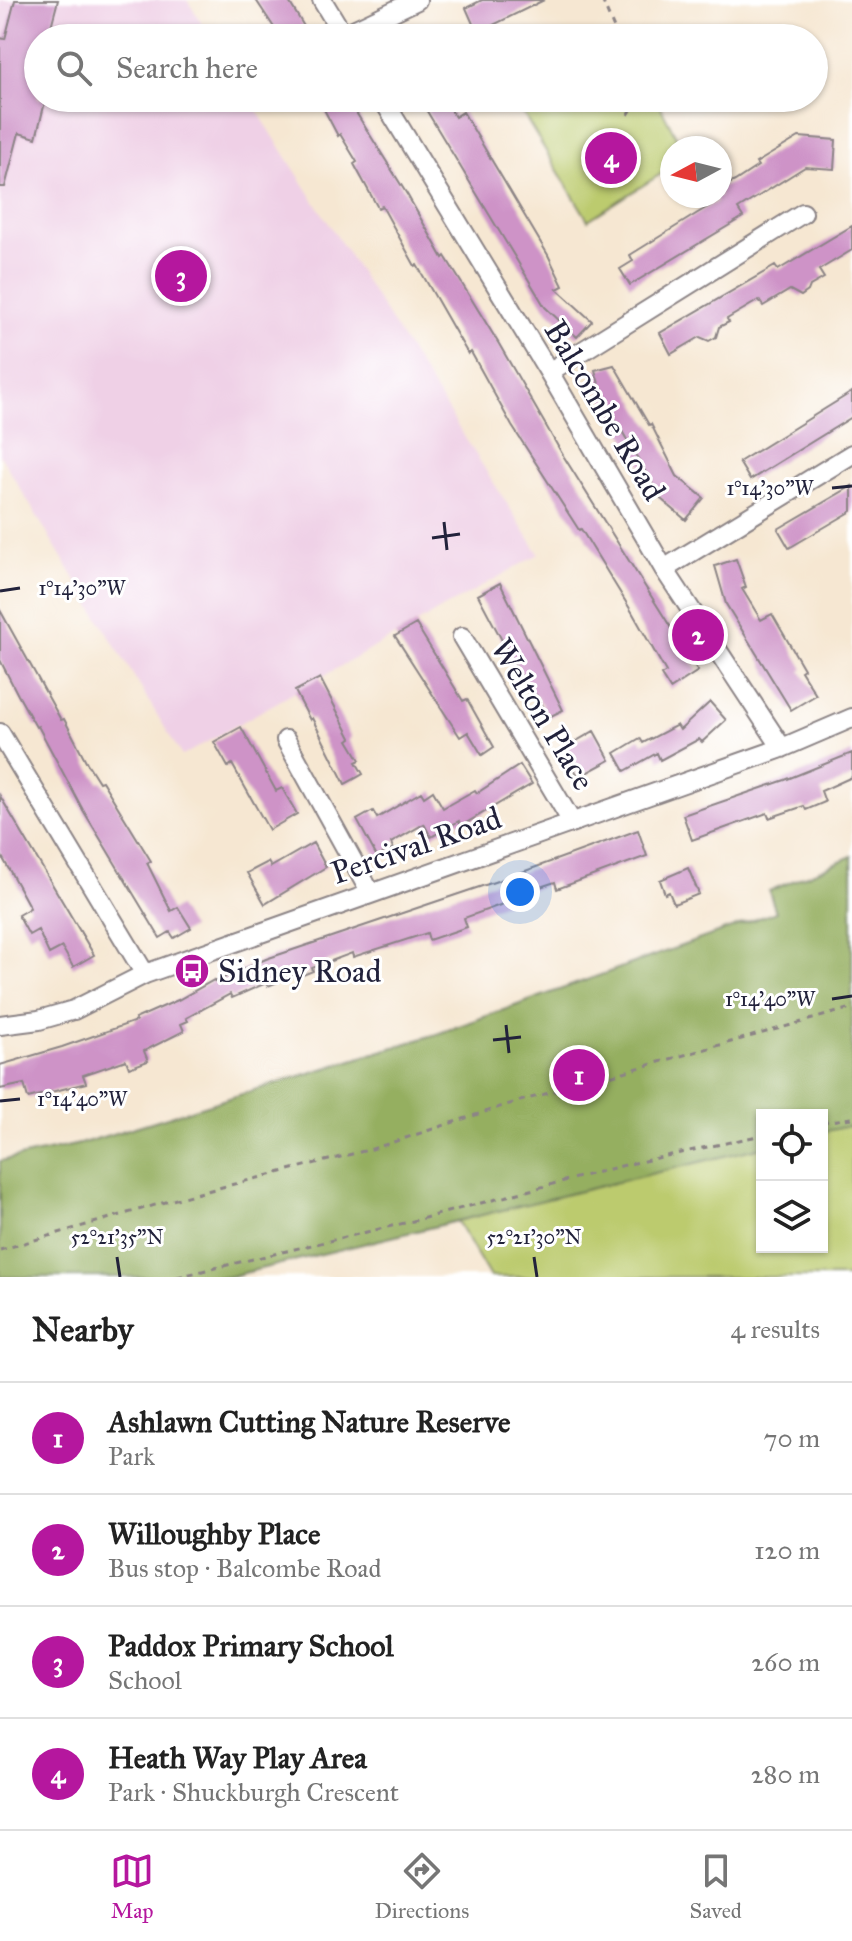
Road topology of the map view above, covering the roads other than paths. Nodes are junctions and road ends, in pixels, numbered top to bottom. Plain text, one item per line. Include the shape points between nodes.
1 (322, 0) edge
2 (417, 0) edge
3 (337, 24) edge
4 (368, 24) edge
5 (391, 112) edge
6 (803, 213) dead end
7 (549, 372) junction
8 (852, 454) edge
9 (664, 569) junction
10 (462, 637) dead end
11 (852, 718) edge
12 (0, 733) edge
13 (286, 740) dead end
14 (782, 748) junction
15 (572, 822) junction
16 (370, 892) junction
17 (145, 974) junction
18 (0, 1025) edge

1 - 3 street
2 - 4 street
5 - 7 street, Balcombe Road
6 - 7 street
7 - 9 street, Balcombe Road
8 - 9 street
9 - 14 street, Balcombe Road
10 - 15 street, Welton Place
11 - 14 street, Percival Road
12 - 17 street
13 - 16 street
14 - 15 street, Percival Road
15 - 16 street, Percival Road
16 - 17 street, Percival Road
17 - 18 street, Percival Road via 74,1010

